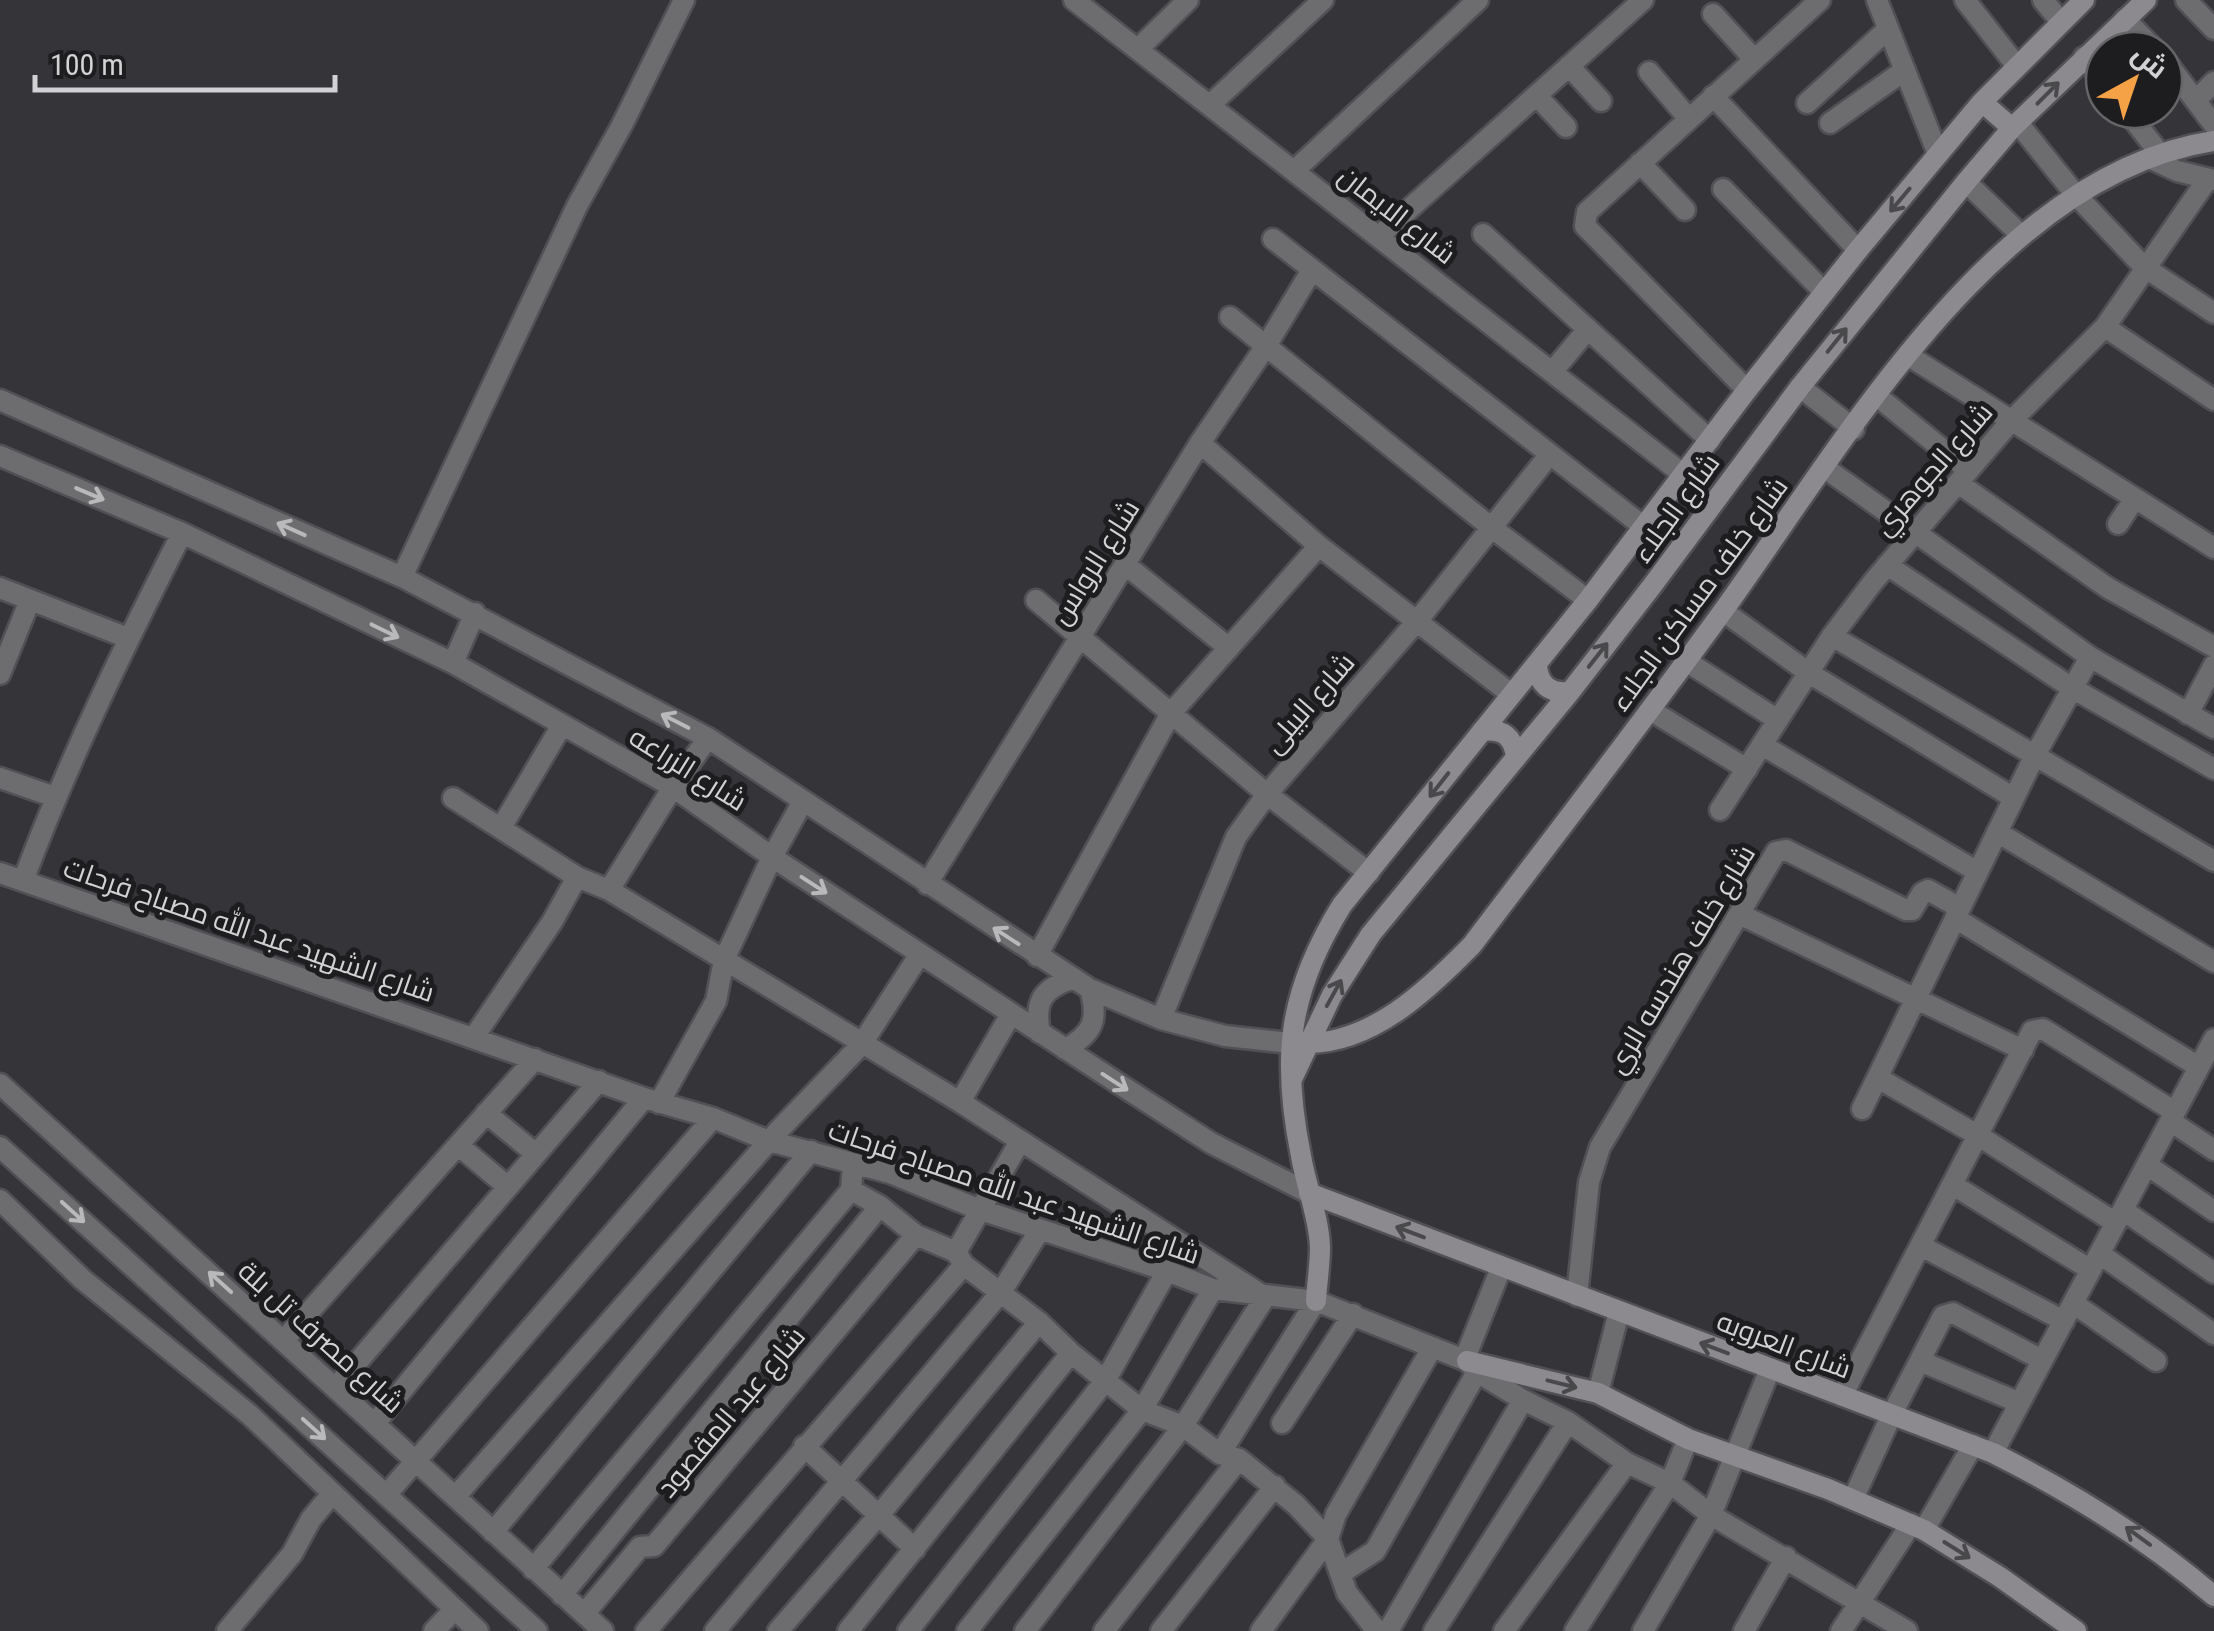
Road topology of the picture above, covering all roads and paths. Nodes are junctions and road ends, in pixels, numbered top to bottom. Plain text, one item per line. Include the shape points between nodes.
1 (684, 0) edge
2 (1076, 0) edge
3 (1188, 0) edge
4 (1323, 0) edge
5 (1478, 0) edge
6 (1643, 0) edge
7 (1820, 0) edge
8 (1877, 0) edge
9 (1965, 0) edge
10 (2043, 0) edge
11 (2084, 0) edge
12 (2146, 0) edge
13 (2186, 0) edge
14 (1713, 14) dead end
15 (2125, 19) junction
16 (2061, 22) junction
17 (1888, 29) junction
18 (2214, 29) edge
19 (2113, 30) edge
20 (2136, 30) edge
21 (1138, 49) junction
22 (2084, 58) edge
23 (1754, 59) junction
24 (2016, 64) junction
25 (1569, 66) junction
26 (1905, 70) junction
27 (1648, 72) dead end
28 (2214, 82) edge
29 (2184, 85) edge
30 (1536, 96) junction
31 (1714, 96) junction
32 (2196, 100) junction
33 (1601, 101) dead end
34 (1982, 102) junction
35 (1807, 103) dead end
36 (1211, 104) junction
37 (1689, 119) junction
38 (1830, 123) dead end
39 (2214, 125) edge
40 (2015, 126) junction
41 (1566, 128) dead end
42 (2138, 130) edge
43 (2214, 140) edge
44 (1938, 154) junction
45 (2154, 156) junction
46 (1640, 163) junction
47 (1295, 170) junction
48 (2210, 180) edge
49 (1966, 182) junction
50 (1723, 189) dead end
51 (2074, 194) junction
52 (1685, 210) dead end
53 (1482, 234) dead end
54 (2020, 234) junction
55 (1379, 236) junction
56 (1273, 239) dead end
57 (1858, 250) junction
58 (2144, 267) junction
59 (1312, 270) junction
60 (1824, 292) junction
61 (2214, 314) edge
62 (1230, 317) dead end
63 (2105, 327) junction
64 (1588, 329) junction
65 (1266, 346) junction
66 (1909, 356) junction
67 (1552, 372) junction
68 (1800, 386) junction
69 (1746, 390) junction
70 (1877, 396) junction
71 (0, 400) edge
72 (2214, 400) edge
73 (2010, 420) junction
74 (1854, 429) junction
75 (1710, 440) junction
76 (1200, 443) junction
77 (1550, 454) junction
78 (0, 456) edge
79 (1825, 468) junction
80 (1684, 475) junction
81 (1963, 477) junction
82 (2135, 498) junction
83 (2118, 524) dead end
84 (1644, 526) junction
85 (1492, 528) junction
86 (182, 534) junction
87 (1914, 534) junction
88 (1318, 546) junction
89 (2214, 548) edge
90 (1887, 565) junction
91 (1127, 566) junction
92 (402, 577) junction
93 (0, 588) edge
94 (30, 600) junction
95 (1036, 600) dead end
96 (1588, 600) junction
97 (1723, 612) junction
98 (475, 614) junction
99 (1418, 620) junction
100 (1832, 636) junction
101 (128, 638) junction
102 (1080, 640) junction
103 (2214, 647) edge
104 (1229, 648) junction
105 (2090, 657) junction
106 (1686, 661) junction
107 (453, 663) junction
108 (1537, 664) junction
109 (2214, 666) edge
110 (1, 668) edge
111 (1809, 673) junction
112 (2072, 688) junction
113 (1570, 692) junction
114 (1512, 694) junction
115 (1650, 710) junction
116 (1171, 713) junction
117 (2188, 714) junction
118 (1778, 720) junction
119 (562, 725) junction
120 (2214, 728) edge
121 (1482, 730) junction
122 (708, 738) junction
123 (1762, 746) junction
124 (2035, 756) junction
125 (1516, 758) junction
126 (2214, 768) edge
127 (1747, 769) junction
128 (0, 778) edge
129 (673, 786) junction
130 (1267, 794) junction
131 (55, 797) junction
132 (453, 798) dead end
133 (2014, 798) junction
134 (802, 803) junction
135 (1720, 810) dead end
136 (501, 828) junction
137 (1997, 832) junction
138 (772, 857) junction
139 (2214, 861) edge
140 (1978, 872) junction
141 (0, 873) edge
142 (1369, 873) junction
143 (578, 877) junction
144 (23, 881) junction
145 (926, 884) junction
146 (609, 890) junction
147 (1957, 913) junction
148 (1739, 914) junction
149 (920, 954) junction
150 (1037, 956) junction
151 (724, 960) junction
152 (2214, 962) edge
153 (1081, 984) junction
154 (1916, 999) junction
155 (1011, 1014) junction
156 (1161, 1019) junction
157 (1040, 1032) junction
158 (474, 1036) junction
159 (2214, 1039) edge
160 (1300, 1043) junction
161 (861, 1045) junction
162 (1064, 1049) junction
163 (2022, 1050) junction
164 (535, 1059) junction
165 (2196, 1072) junction
166 (1878, 1078) junction
167 (599, 1081) junction
168 (0, 1084) edge
169 (2214, 1089) edge
170 (652, 1100) junction
171 (960, 1102) junction
172 (1862, 1109) dead end
173 (486, 1113) junction
174 (2173, 1117) junction
175 (713, 1118) junction
176 (1979, 1136) junction
177 (770, 1141) junction
178 (1018, 1142) junction
179 (458, 1145) junction
180 (0, 1147) edge
181 (2214, 1150) edge
182 (811, 1151) junction
183 (536, 1154) junction
184 (853, 1165) junction
185 (2147, 1166) junction
186 (1953, 1185) junction
187 (508, 1188) junction
188 (851, 1190) junction
189 (1310, 1193) junction
190 (0, 1200) edge
191 (880, 1206) junction
192 (978, 1209) junction
193 (2214, 1211) edge
194 (2120, 1216) junction
195 (1040, 1230) junction
196 (916, 1235) junction
197 (1920, 1246) junction
198 (960, 1258) junction
199 (2095, 1262) junction
200 (1502, 1268) junction
201 (1167, 1271) junction
202 (2214, 1274) edge
203 (1213, 1289) junction
204 (1001, 1292) junction
205 (1576, 1296) junction
206 (1265, 1297) junction
207 (1316, 1301) junction
208 (1618, 1312) junction
209 (2068, 1312) junction
210 (1353, 1314) junction
211 (1039, 1322) junction
212 (2214, 1334) edge
213 (284, 1340) junction
214 (1432, 1348) junction
215 (1072, 1353) junction
216 (2042, 1360) junction
217 (1920, 1361) junction
218 (2156, 1361) dead end
219 (1472, 1367) junction
220 (1770, 1369) junction
221 (1105, 1381) junction
222 (336, 1387) junction
223 (1598, 1393) junction
224 (1842, 1396) junction
225 (1523, 1400) junction
226 (2020, 1402) junction
227 (1142, 1410) junction
228 (1892, 1414) junction
229 (1568, 1422) junction
230 (375, 1423) junction
231 (1282, 1423) dead end
232 (1183, 1426) junction
233 (1688, 1439) junction
234 (804, 1446) junction
235 (1983, 1449) junction
236 (1733, 1455) junction
237 (1229, 1456) junction
238 (416, 1462) junction
239 (1627, 1463) junction
240 (844, 1481) junction
241 (1670, 1483) junction
242 (1275, 1486) junction
243 (332, 1494) junction
244 (386, 1494) junction
245 (455, 1497) junction
246 (1853, 1499) junction
247 (1710, 1514) junction
248 (879, 1516) junction
249 (1918, 1527) junction
250 (493, 1532) junction
251 (1328, 1539) junction
252 (916, 1549) junction
253 (1786, 1557) junction
254 (533, 1569) junction
255 (1341, 1573) junction
256 (562, 1595) junction
257 (2214, 1596) edge
258 (1861, 1602) junction
259 (455, 1609) junction
260 (584, 1614) junction
261 (227, 1631) edge
262 (434, 1631) edge
263 (478, 1631) edge
264 (537, 1631) edge
265 (603, 1631) edge
266 (646, 1631) edge
267 (715, 1631) edge
268 (778, 1631) edge
269 (848, 1631) edge
270 (908, 1631) edge
271 (966, 1631) edge
272 (1025, 1631) edge
273 (1104, 1631) edge
274 (1161, 1631) edge
275 (1261, 1631) edge
276 (1378, 1631) edge
277 (1388, 1631) edge
278 (1434, 1631) edge
279 (1504, 1631) edge
280 (1575, 1631) edge
281 (1643, 1631) edge
282 (1744, 1631) edge
283 (1841, 1631) edge
284 (1907, 1631) edge
285 (2076, 1631) edge

1 - 92 street via 577,206
2 - 21 street, شارع الايمان
3 - 21 street
4 - 36 street
5 - 47 street
6 - 25 street
7 - 23 street
8 - 17 street
9 - 24 street
10 - 16 street
11 - 16 street, شارع الجلاء
12 - 15 street, شارع الجلاء
13 - 18 street
14 - 23 street
15 - 19 street, شارع الجلاء
15 - 20 street
16 - 24 street, شارع الجلاء
17 - 26 street
17 - 35 street
21 - 36 street, شارع الايمان
40 -> 22 street, شارع الجلاء
23 - 31 street
24 - 34 street, شارع الجلاء
25 - 30 street
25 - 33 street
26 - 38 street
26 - 44 street
27 - 37 street
28 - 32 street
29 - 32 street
30 - 41 street
30 - 55 street
31 - 37 street
31 - 57 street
32 - 39 street
34 - 40 street
34 - 44 street, شارع الجلاء
36 - 47 street, شارع الايمان
37 - 46 street
40 - 49 street, شارع الجلاء
40 - 51 street
42 - 45 street
43 - 45 street, شارع خلف مساكن الجلاء
44 -> 57 street, شارع الجلاء
45 - 48 street
45 - 51 street, شارع خلف مساكن الجلاء
46 - 52 street
46 - 69 street via 1584,218 1586,226
47 - 55 street, شارع الايمان
48 - 58 street, شارع الجوهري
49 - 54 street
68 -> 49 street, شارع الجلاء
50 - 60 street
51 - 54 street, شارع خلف مساكن الجلاء
51 - 58 street
53 - 64 street
54 - 66 street, شارع خلف مساكن الجلاء
55 - 67 street, شارع الايمان
56 - 59 street
57 - 60 street, شارع الجلاء
58 - 61 street
58 - 63 street, شارع الجوهري
59 - 65 street, شارع الرواس
59 - 77 street
60 - 69 street, شارع الجلاء
62 - 65 street
63 - 72 street
63 - 73 street, شارع الجوهري
64 - 67 street
64 - 75 street
65 - 76 street, شارع الرواس
65 - 85 street
66 - 70 street, شارع خلف مساكن الجلاء
66 - 73 street
67 - 80 street, شارع الايمان
68 - 74 street
113 -> 68 street, شارع الجلاء
69 - 75 street, شارع الجلاء
70 - 74 street, شارع خلف مساكن الجلاء
70 - 81 street
92 -> 71 street, شارع الزراعه
73 - 81 street, شارع الجوهري
73 - 82 street
74 - 79 street, شارع خلف مساكن الجلاء
75 - 80 street, شارع الجلاء
76 - 88 street
76 - 91 street, شارع الرواس
77 - 84 street
77 - 85 street, شارع البيلى
78 -> 86 street, شارع الزراعه
79 - 87 street
79 - 97 street, شارع خلف مساكن الجلاء
80 - 84 street, شارع الجلاء
81 - 87 street, شارع الجوهري
81 - 103 street via 2108,588
82 - 83 street
82 - 89 street
84 - 96 street, شارع الجلاء
85 - 96 street
85 - 99 street, شارع البيلى
86 - 101 street
86 -> 107 street, شارع الزراعه
87 - 90 street, شارع الجوهري
87 - 105 street
88 - 99 street
88 - 104 street
90 - 100 street, شارع الجوهري
90 - 112 street
91 - 102 street, شارع الرواس
91 - 104 street
92 - 98 street, شارع الزراعه
93 - 94 street
94 - 101 street
94 - 110 street
95 - 102 street
96 - 108 street, شارع الجلاء
97 - 106 street, شارع خلف مساكن الجلاء
97 - 111 street
98 - 107 street
122 -> 98 street, شارع الزراعه
99 - 114 street
99 - 130 street, شارع البيلى
100 - 111 street, شارع الجوهري
100 - 124 street
101 - 131 street
102 - 116 street
102 - 145 street, شارع الرواس
104 - 116 street
105 - 112 street
105 - 117 street
106 - 115 street, شارع خلف مساكن الجلاء
106 - 118 street
107 - 119 street, شارع الزراعه
108 - 113 street via 1545,687
108 - 114 street, شارع الجلاء
109 - 117 street
111 - 118 street, شارع الجوهري
111 - 133 street
112 - 124 street
112 - 126 street
113 - 125 street, شارع الجلاء
114 - 121 street, شارع الجلاء
115 - 127 street
115 - 160 street, شارع خلف مساكن الجلاء via 1472,945 1440,977 1364,1029
116 - 130 street
116 - 150 street
117 - 120 street
118 - 123 street, شارع الجوهري
119 - 129 street, شارع الزراعه
119 - 136 street
121 - 125 street via 1507,734
121 -> 142 street, شارع الجلاء
122 - 129 street
122 - 134 street, شارع الزراعه
123 - 127 street, شارع الجوهري
123 - 140 street
124 - 133 street
124 - 139 street
160 -> 125 street, شارع الجلاء via 1372,934
127 - 135 street, شارع الجوهري
128 - 131 street
129 - 138 street, شارع الزراعه
129 - 146 street
130 - 142 street
130 - 156 street, شارع البيلى via 1224,862
131 - 144 street
132 - 136 street
133 - 137 street
134 - 138 street
134 - 145 street, شارع الزراعه
136 - 143 street
137 - 140 street
137 - 152 street
138 -> 149 street, شارع الزراعه
138 - 151 street
140 - 147 street
141 - 144 street, شارع الشهيد عبد الله مصباح فرحات
142 - 160 street, شارع الجلاء via 1324,933 1297,1000
143 - 146 street
143 - 158 street
144 - 158 street, شارع الشهيد عبد الله مصباح فرحات
150 -> 145 street, شارع الزراعه
146 - 151 street
147 - 148 street, شارع خلف هندسه الري via 1926,890 1906,910 1786,850 1773,855
147 - 154 street
147 - 165 street
148 - 154 street
148 - 205 street, شارع خلف هندسه الري via 1600,1147 1589,1182
149 - 155 street, شارع الزراعه
149 - 161 street
150 - 153 street, شارع الزراعه
151 - 161 street
151 - 170 street via 716,1001
153 - 156 street, شارع الزراعه
153 - 157 street via 1054,984 1042,998
153 - 162 street via 1096,1007 1092,1025
154 - 163 street
154 - 166 street
155 - 157 street, شارع الزراعه
155 - 171 street
156 - 160 street, شارع الزراعه via 1225,1036
157 - 162 street, شارع الزراعه
158 - 164 street, شارع الشهيد عبد الله مصباح فرحات
159 - 165 street
160 - 189 street, شارع الجلاء via 1291,1081
161 - 171 street
161 - 177 street
162 -> 189 street, شارع الزراعه via 1211,1143
163 - 174 street via 2032,1030 2042,1029
163 - 176 street
164 - 167 street, شارع الشهيد عبد الله مصباح فرحات
164 - 173 street
165 - 169 street
165 - 174 street
166 - 172 street
166 - 176 street
167 - 170 street, شارع الشهيد عبد الله مصباح فرحات
167 - 183 street
213 -> 168 street, شارع مصرف تل بلة
170 - 175 street, شارع الشهيد عبد الله مصباح فرحات
170 - 230 street
171 - 178 street
173 - 179 street
173 - 183 street
174 - 181 street
174 - 185 street
175 - 177 street, شارع الشهيد عبد الله مصباح فرحات
175 - 238 street
176 - 186 street
176 - 194 street
177 - 182 street, شارع الشهيد عبد الله مصباح فرحات
177 - 245 street
178 - 192 street
178 - 206 street
179 - 187 street
179 - 213 street
180 -> 244 street
182 - 184 street, شارع الشهيد عبد الله مصباح فرحات
182 - 250 street
183 - 187 street
184 - 188 street
184 - 192 street, شارع الشهيد عبد الله مصباح فرحات
185 - 193 street
185 - 194 street
186 - 197 street
186 - 199 street
187 - 222 street
188 - 191 street
188 - 254 street
200 -> 189 street, شارع العروبه
189 - 207 street, شارع الجلاء via 1320,1246
190 - 243 street
191 - 196 street
191 - 256 street
192 - 195 street, شارع الشهيد عبد الله مصباح فرحات
192 - 198 street
194 - 199 street
194 - 202 street
195 - 201 street, شارع الشهيد عبد الله مصباح فرحات
195 - 204 street
196 - 198 street
196 - 260 street, شارع عبد المقصود via 654,1546 640,1546
197 - 209 street
197 - 224 street
198 - 204 street
198 - 234 street
199 - 209 street
199 - 212 street
200 - 205 street, شارع العروبه
200 - 219 street via 1468,1353
201 - 203 street, شارع الشهيد عبد الله مصباح فرحات
201 - 221 street
203 - 206 street, شارع الشهيد عبد الله مصباح فرحات
203 - 227 street
204 - 211 street
204 - 240 street
205 - 208 street, شارع العروبه
206 - 207 street, شارع الشهيد عبد الله مصباح فرحات
206 - 232 street
207 - 210 street, شارع الشهيد عبد الله مصباح فرحات
207 - 237 street
220 -> 208 street, شارع العروبه
208 - 223 street
209 - 216 street
209 - 218 street
210 - 214 street, شارع الشهيد عبد الله مصباح فرحات
210 - 231 street
211 - 215 street
211 - 248 street
213 - 222 street, شارع مصرف تل بلة
214 - 219 street, شارع الشهيد عبد الله مصباح فرحات
214 - 251 street
215 - 221 street
215 - 252 street
216 - 217 street via 1948,1313
216 - 226 street
217 - 226 street
217 - 228 street
219 -> 223 street
219 - 225 street, شارع الشهيد عبد الله مصباح فرحات
219 - 255 street via 1375,1551
220 - 224 street, شارع العروبه
220 - 236 street
221 - 227 street
221 - 270 street
222 - 230 street, شارع مصرف تل بلة
223 - 233 street
224 - 228 street, شارع العروبه
225 - 229 street, شارع الشهيد عبد الله مصباح فرحات
225 - 277 street
226 - 235 street
227 - 232 street
227 - 271 street
228 - 235 street, شارع العروبه
228 - 246 street
229 - 239 street, شارع الشهيد عبد الله مصباح فرحات
229 - 278 street
230 - 238 street, شارع مصرف تل بلة
232 - 237 street
232 - 272 street
233 - 236 street
233 - 241 street
234 - 240 street
234 - 266 street
235 - 249 street
257 -> 235 street, شارع العروبه via 2122,1524
236 - 246 street
236 - 247 street
237 - 242 street
237 - 273 street
238 - 244 street
238 - 245 street, شارع مصرف تل بلة
239 - 241 street, شارع الشهيد عبد الله مصباح فرحات
239 - 279 street
240 - 248 street
240 - 267 street
241 - 247 street, شارع الشهيد عبد الله مصباح فرحات
241 - 280 street
242 - 251 street
242 - 274 street
243 - 259 street
243 - 261 street
244 - 264 street
245 - 250 street, شارع مصرف تل بلة
246 - 249 street
247 - 253 street, شارع الشهيد عبد الله مصباح فرحات
247 - 281 street
248 - 252 street
248 - 268 street
249 - 258 street
249 -> 285 street
250 - 254 street, شارع مصرف تل بلة
251 - 255 street
251 - 275 street
252 - 269 street
253 - 258 street, شارع الشهيد عبد الله مصباح فرحات
253 - 282 street
254 - 256 street, شارع مصرف تل بلة
255 - 276 street via 1347,1594
256 - 260 street, شارع مصرف تل بلة
258 - 283 street
258 - 284 street, شارع الشهيد عبد الله مصباح فرحات
259 - 262 street
259 - 263 street
260 - 265 street, شارع مصرف تل بلة

